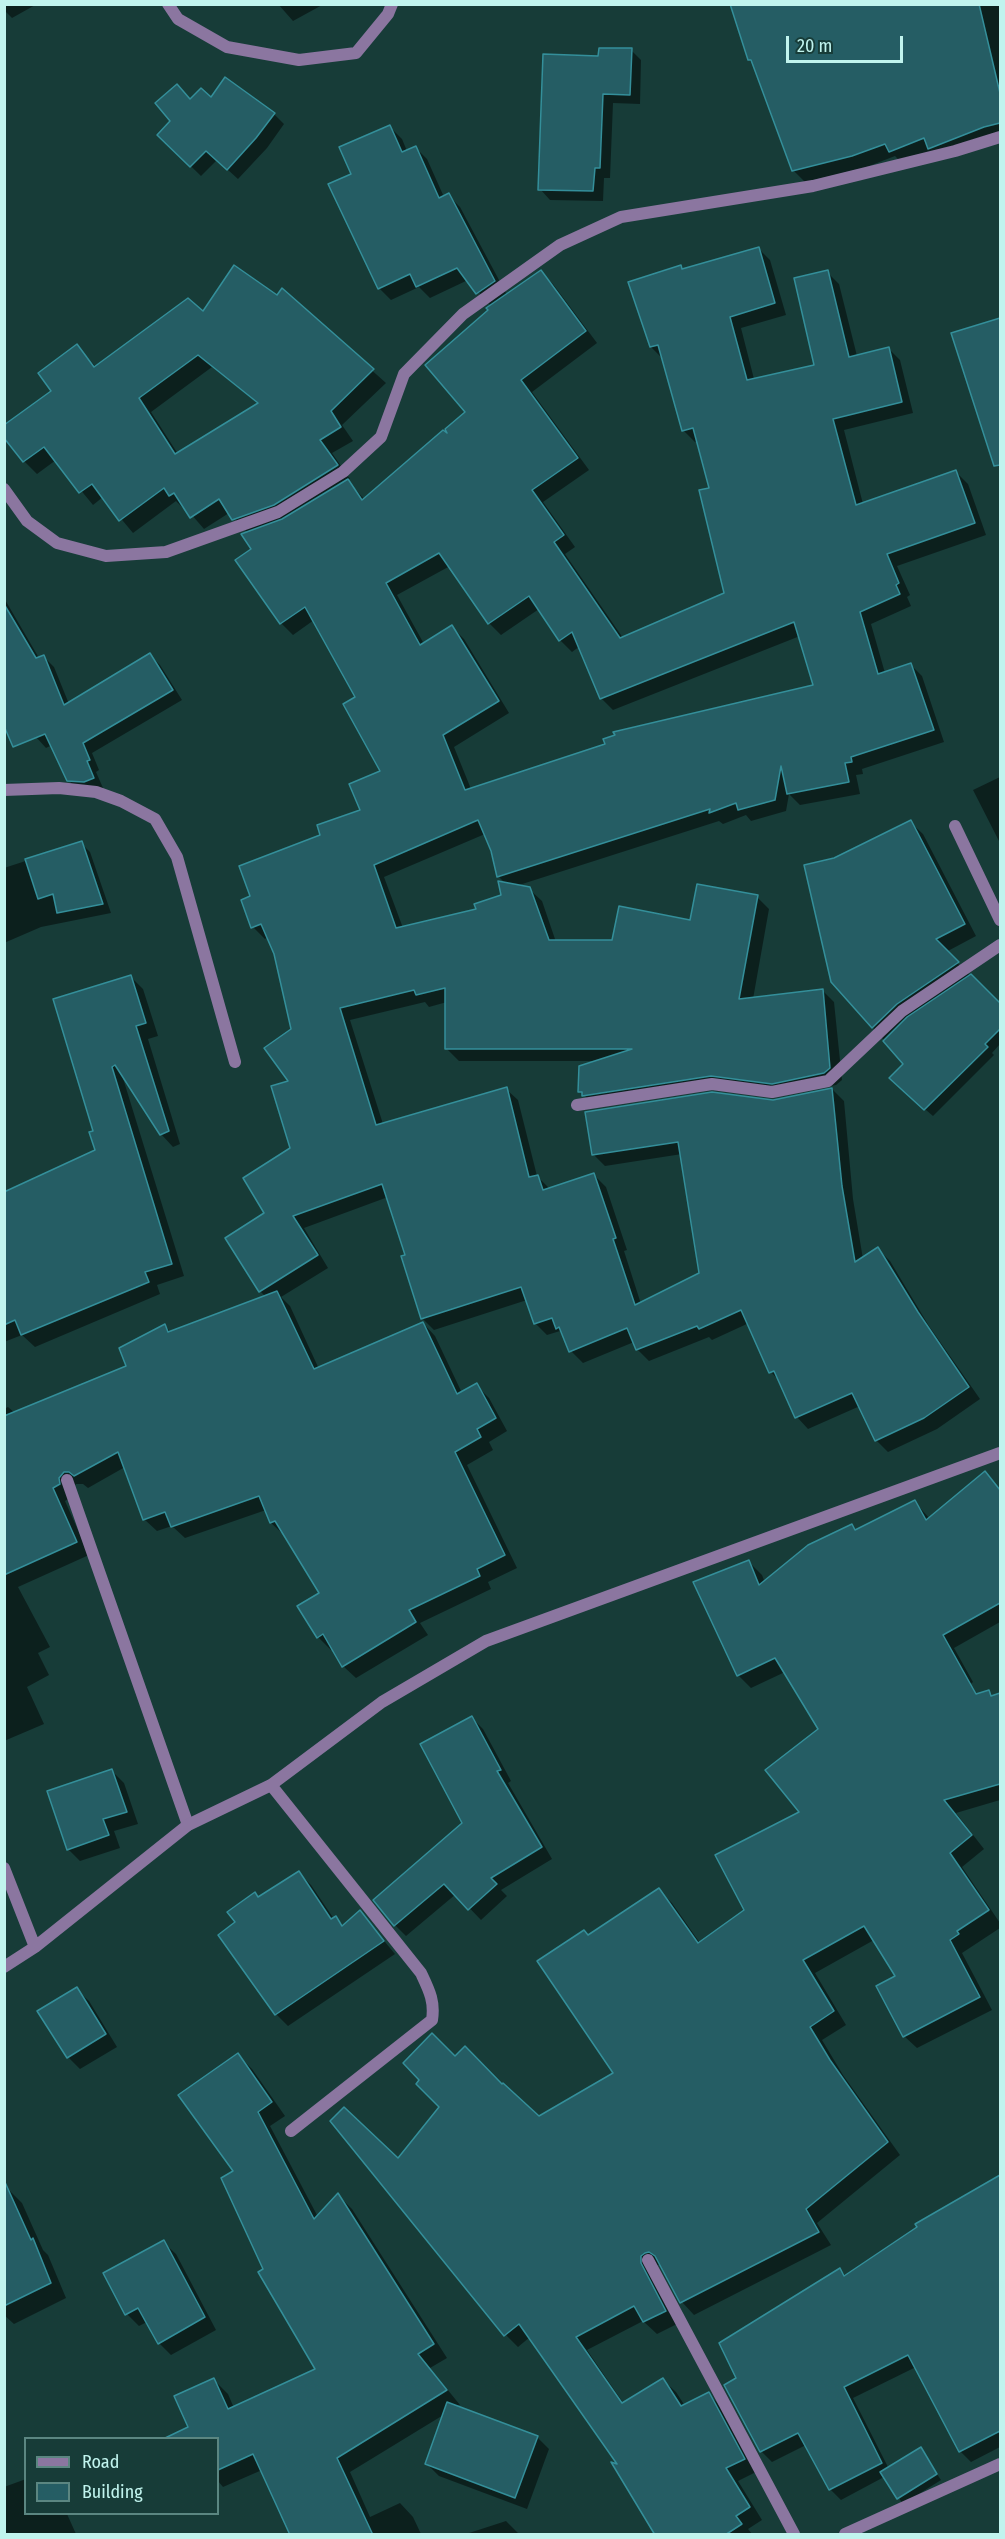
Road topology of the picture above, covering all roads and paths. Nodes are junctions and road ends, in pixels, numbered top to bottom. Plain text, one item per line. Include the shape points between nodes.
1 (168, 4) edge
2 (392, 4) edge
3 (1000, 137) edge
4 (4, 489) edge
5 (4, 790) edge
6 (955, 826) dead end
7 (1000, 920) edge
8 (1000, 945) edge
9 (235, 1062) dead end
10 (576, 1105) dead end
11 (1000, 1453) edge
12 (67, 1480) dead end
13 (271, 1785) junction
14 (188, 1825) junction
15 (4, 1868) edge
16 (35, 1947) junction
17 (4, 1967) edge
18 (291, 2131) dead end
19 (648, 2260) dead end
20 (1000, 2464) edge
21 (794, 2535) edge
22 (845, 2535) edge

1 - 2 street via 178,19 227,47 299,60 356,53
3 - 4 street via 813,186 621,217 560,245 463,314 404,374 381,437 343,472 278,512 166,552 106,556 57,543 27,521
5 - 9 street via 58,788 96,792 155,819 177,857
6 - 7 street
8 - 10 street via 902,1011 828,1081 772,1092 712,1084
11 - 13 street via 486,1641 382,1702
12 - 14 street
13 - 14 street
13 - 18 street via 421,1973 434,2007 432,2020
14 - 16 street
15 - 16 street
16 - 17 street
19 - 21 street
20 - 22 street

